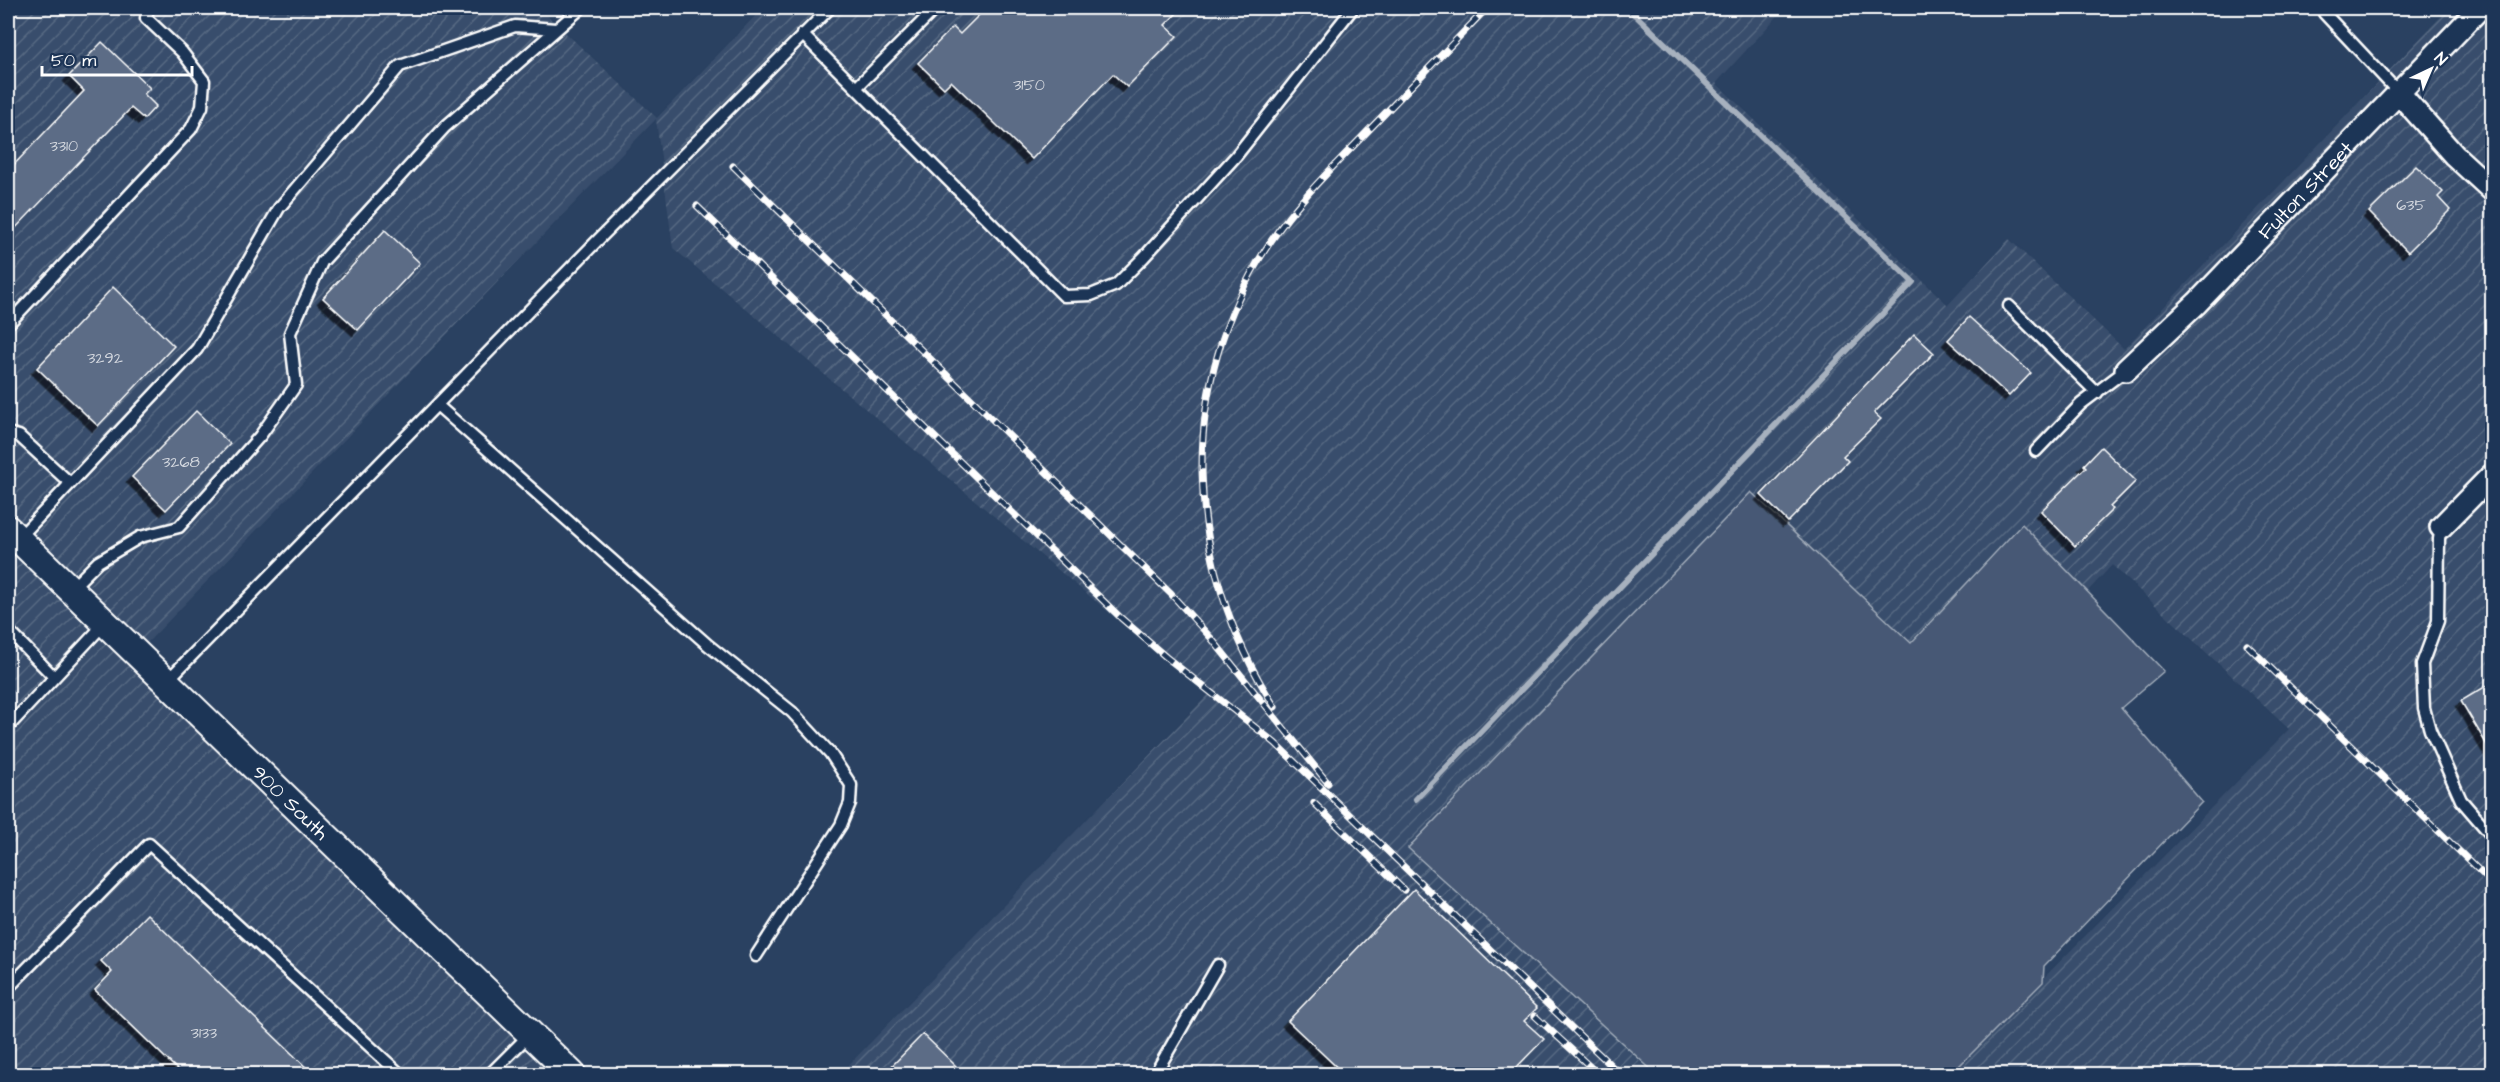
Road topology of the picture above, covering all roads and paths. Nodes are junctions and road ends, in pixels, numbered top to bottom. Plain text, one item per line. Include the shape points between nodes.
1 (148, 8) edge
2 (581, 8) edge
3 (830, 8) edge
4 (936, 8) edge
5 (1353, 8) edge
6 (2480, 8) edge
7 (2324, 10) edge
8 (556, 29) junction
9 (802, 34) junction
10 (856, 88) junction
11 (2399, 93) junction
12 (2493, 190) edge
13 (2010, 306) dead end
14 (8, 324) edge
15 (2126, 370) joint
16 (2097, 393) junction
17 (437, 405) junction
18 (8, 432) edge
19 (2036, 451) dead end
20 (2493, 475) edge
21 (70, 483) junction
22 (2441, 526) joint
23 (13, 534) edge
24 (70, 590) junction
25 (105, 623) junction
26 (8, 630) edge
27 (54, 677) junction
28 (165, 682) junction
29 (8, 727) edge
30 (2493, 836) edge
31 (756, 956) dead end
32 (1218, 965) dead end
33 (8, 988) edge
34 (530, 1034) junction
35 (400, 1074) edge
36 (490, 1074) edge
37 (572, 1074) edge
38 (1155, 1074) edge

1 - 14 lane via 146,18 182,52 204,81 202,107 191,129
2 - 8 lane
3 - 9 lane
4 - 10 lane
5 - 10 lane via 1236,156 1181,218 1116,285 1091,295 1064,296
6 - 11 street, Fulton Street
7 - 11 lane
8 - 21 lane via 515,26 400,66 279,208 197,349
8 - 24 lane via 445,127 322,262 290,333 296,385 260,436 179,528 140,537 98,562
9 - 10 lane
9 - 17 lane
11 - 12 street via 2454,155
11 - 15 street, Fulton Street via 2198,303
13 - 16 lane
15 - 16 lane
16 - 19 lane
17 - 28 lane
17 - 31 lane via 708,645 792,712 830,753 851,785 850,803 841,825
18 - 21 lane via 19,436
20 - 22 street
21 - 23 lane
22 - 30 lane via 2438,621 2422,664 2424,708 2461,800
23 - 24 street, 900 South
24 - 25 street, 900 South
25 - 27 lane
25 - 28 street, 900 South
26 - 27 lane
27 - 29 lane
28 - 34 street, 900 South
32 - 38 lane
33 - 35 lane via 149,844
34 - 36 lane
34 - 37 street, 900 South

